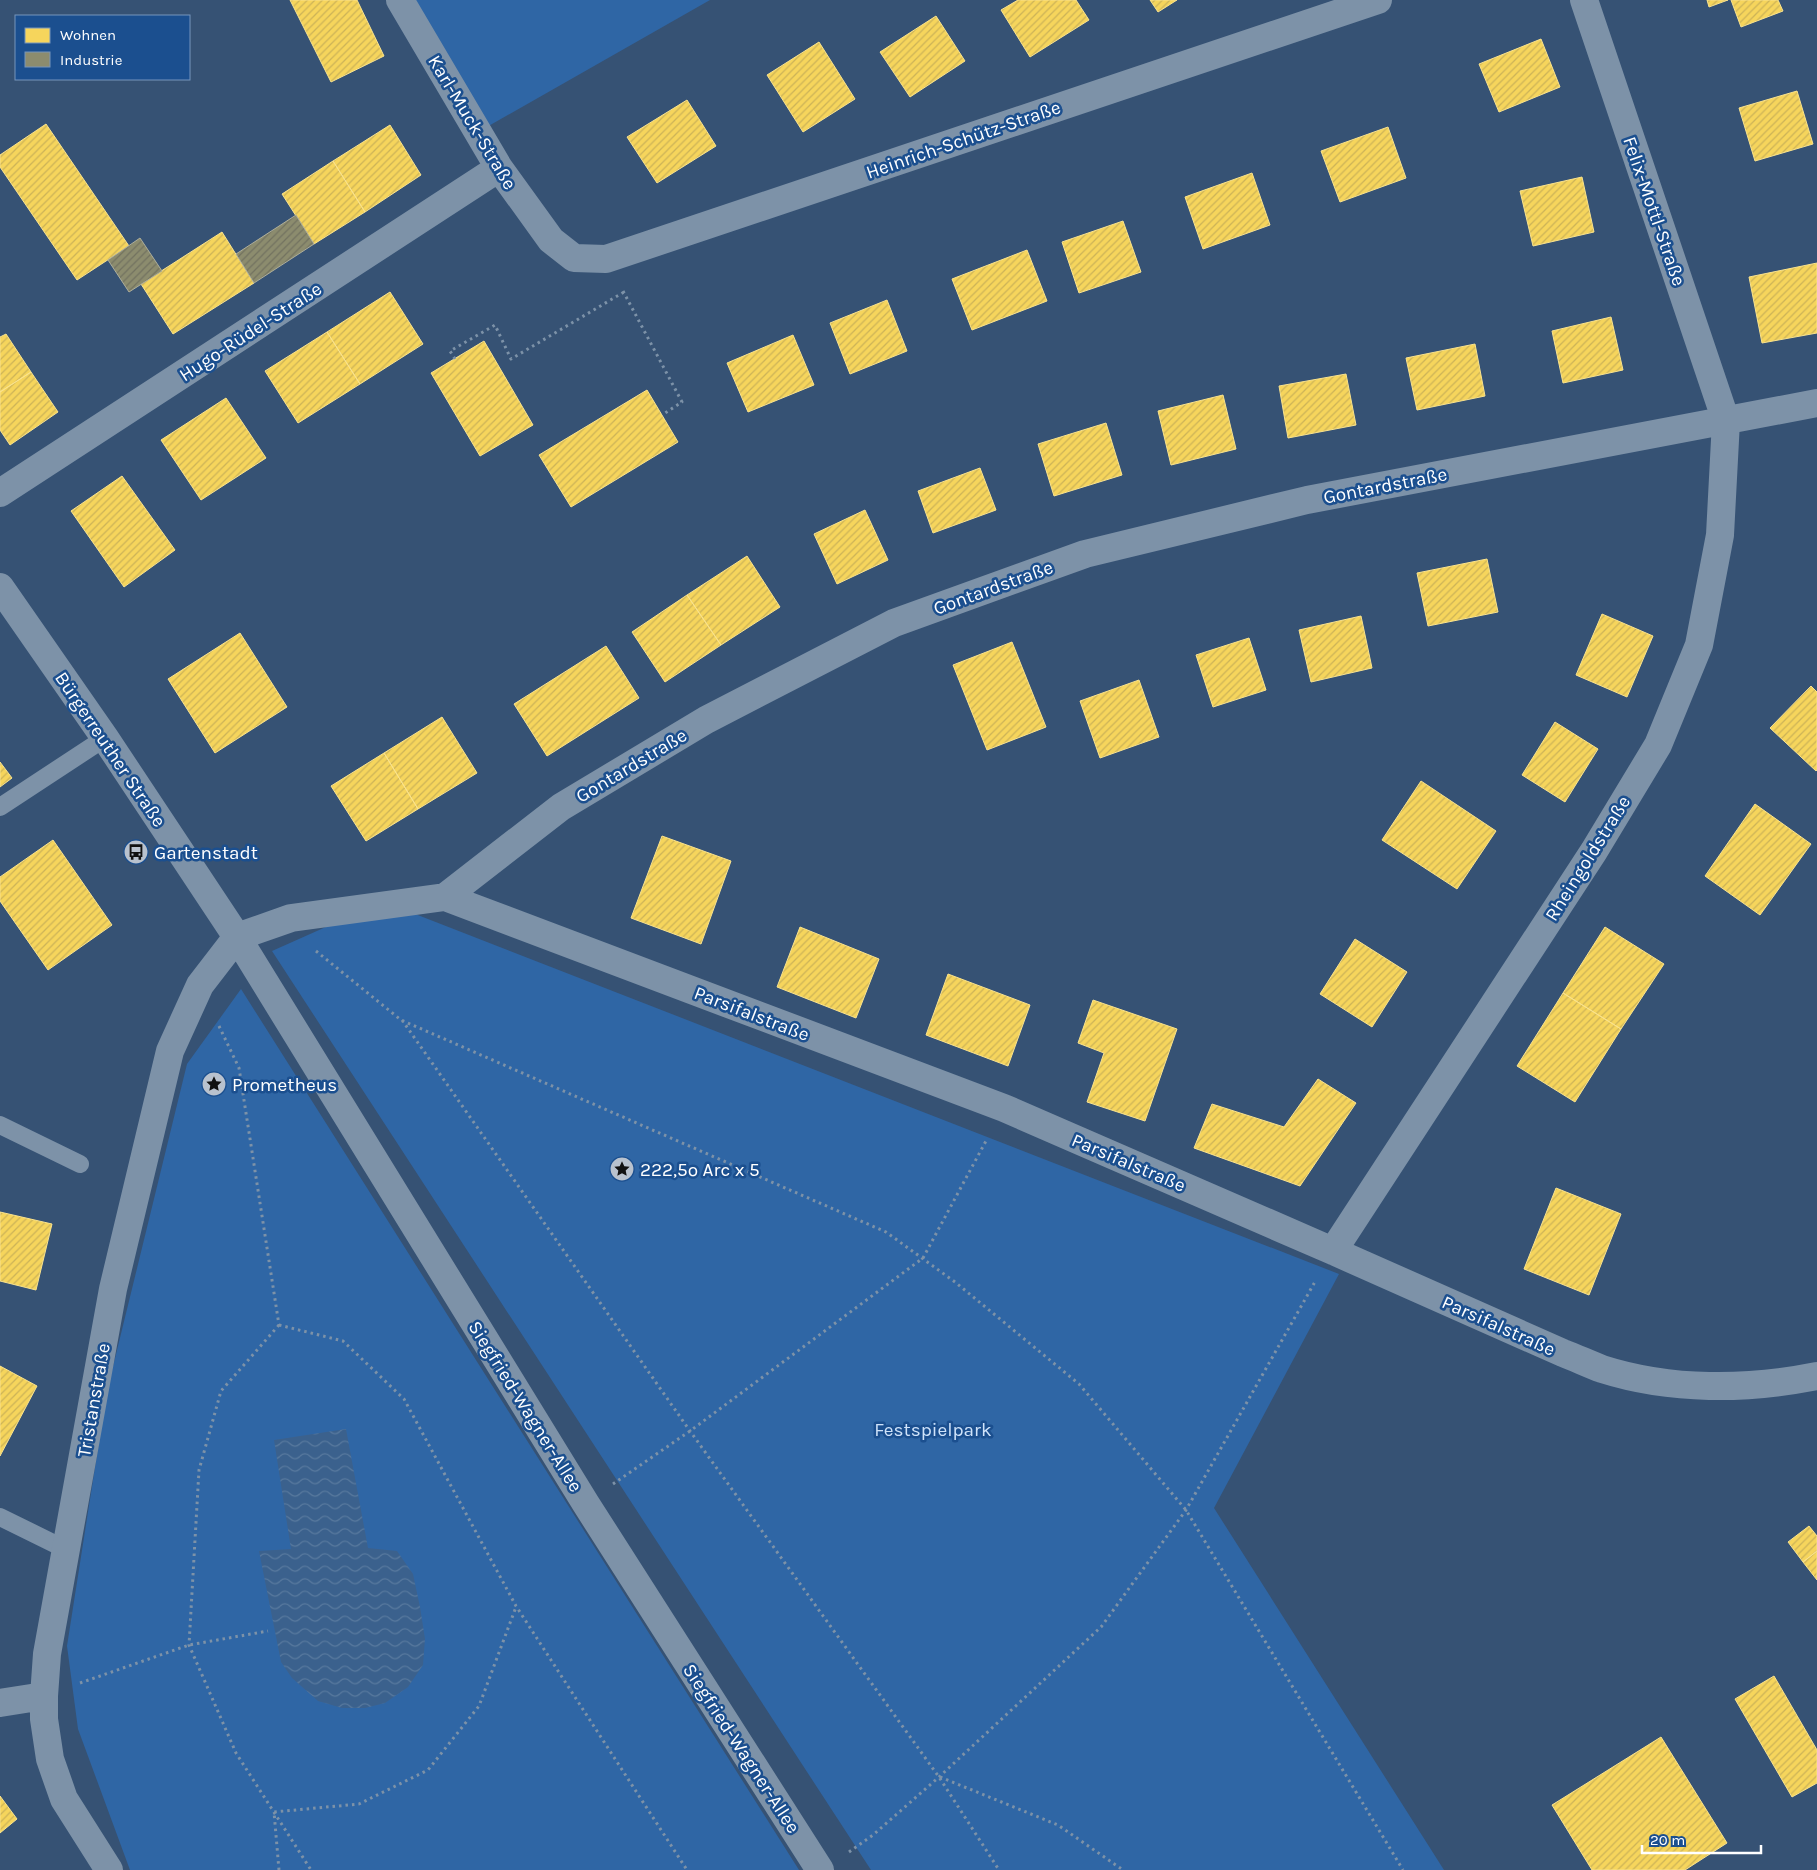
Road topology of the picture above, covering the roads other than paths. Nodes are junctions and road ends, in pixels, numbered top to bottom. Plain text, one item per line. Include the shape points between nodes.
1 (400, 0) edge
2 (1378, 0) edge
3 (1584, 0) edge
4 (499, 168) junction
5 (551, 240) joint
6 (1817, 403) edge
7 (1726, 421) junction
8 (0, 493) edge
9 (0, 587) edge
10 (105, 738) junction
11 (0, 807) edge
12 (445, 897) junction
13 (238, 937) junction
14 (0, 1125) edge
15 (80, 1164) dead end
16 (1333, 1251) junction
17 (1817, 1376) edge
18 (0, 1516) edge
19 (67, 1550) junction
20 (44, 1696) junction
21 (0, 1703) edge
22 (109, 1870) edge
23 (820, 1870) edge

1 - 4 street, Karl-Muck-Straße
2 - 5 street, Heinrich-Schütz-Straße via 606,259 574,258
3 - 7 street, Felix-Mottl-Straße
4 - 5 street, Karl-Muck-Straße
4 - 8 street, Hugo-Rüdel-Straße
6 - 7 street, Gontardstraße
7 - 12 street, Gontardstraße via 1307,500 1191,528 1085,554 894,623 706,720 561,807
7 - 16 street, Rheingoldstraße via 1720,536 1699,645 1658,745 1594,852
9 - 10 street, Bürgerreuther Straße
10 - 11 lane
10 - 13 street, Bürgerreuther Straße
12 - 13 street via 291,918
12 - 16 street, Parsifalstraße via 1004,1108
13 - 19 street, Tristanstraße via 200,985 170,1051 113,1289
13 - 23 street, Siegfried-Wagner-Allee via 586,1504
14 - 15 lane
16 - 17 street, Parsifalstraße via 1563,1354 1633,1377 1683,1385 1731,1387
18 - 19 lane
19 - 20 street, Tristanstraße via 46,1654
20 - 21 street
20 - 22 street, Tristanstraße via 50,1759 64,1799

